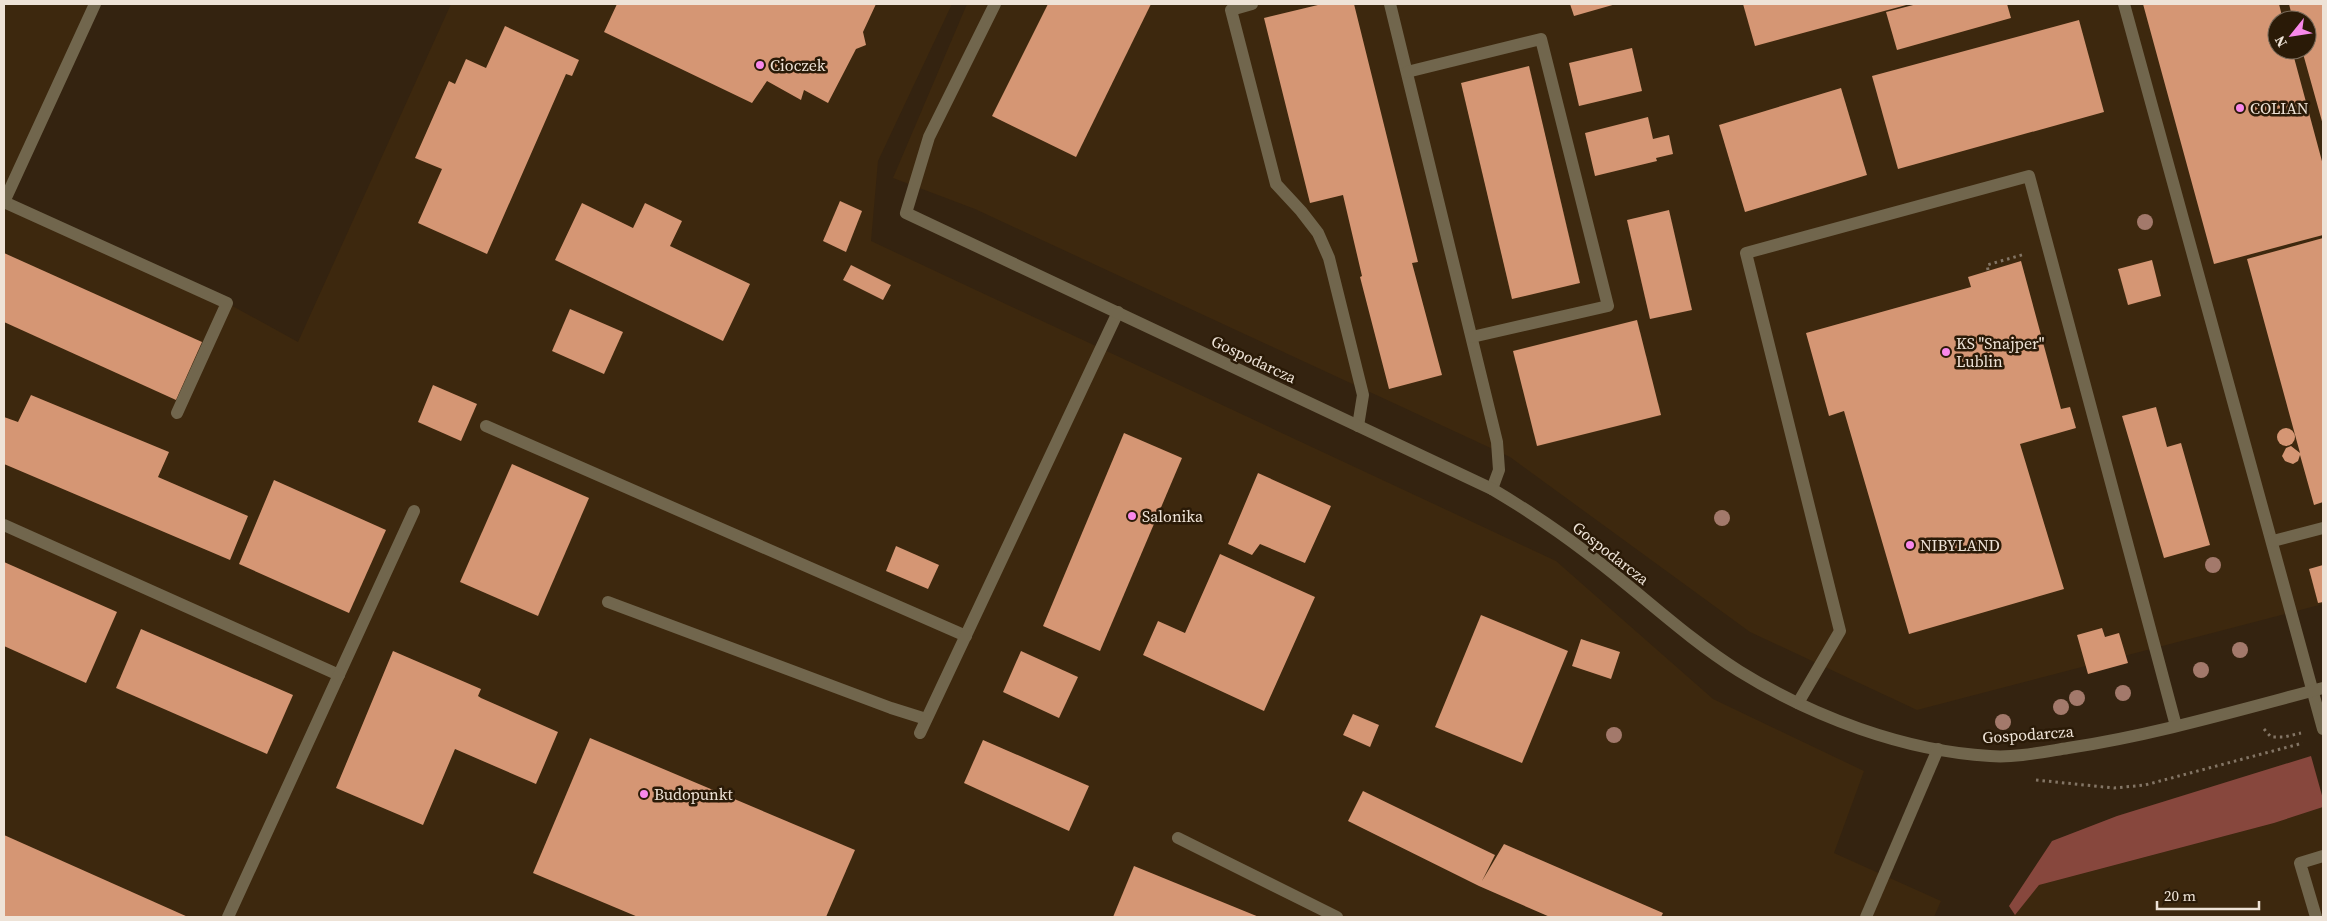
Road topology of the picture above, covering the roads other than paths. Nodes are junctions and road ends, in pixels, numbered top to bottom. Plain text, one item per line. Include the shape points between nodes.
1 (95, 4) edge
2 (996, 4) edge
3 (1252, 4) edge
4 (1390, 4) edge
5 (2124, 4) edge
6 (1406, 72) junction
7 (4, 202) edge
8 (1118, 312) junction
9 (1472, 337) junction
10 (177, 413) dead end
11 (486, 426) dead end
12 (1358, 426) junction
13 (1492, 488) junction
14 (414, 511) dead end
15 (4, 525) edge
16 (2323, 528) edge
17 (2273, 541) junction
18 (608, 602) dead end
19 (966, 636) junction
20 (339, 676) junction
21 (2318, 689) edge
22 (1798, 703) junction
23 (926, 719) junction
24 (2176, 726) junction
25 (2323, 728) edge
26 (920, 733) dead end
27 (1938, 749) junction
28 (1178, 838) dead end
29 (2323, 856) edge
30 (228, 917) edge
31 (1337, 917) edge
32 (1866, 917) edge
33 (2316, 917) edge

1 - 7 street
2 - 8 street, Gospodarcza via 929,138 906,213
3 - 12 street via 1231,10 1276,184 1318,233 1329,258 1363,395
4 - 6 street
5 - 17 street
6 - 9 street
6 - 9 street via 1541,39 1608,306
7 - 10 street via 227,303
8 - 12 street, Gospodarcza
8 - 19 street
9 - 13 street via 1497,442 1499,470
11 - 19 street
12 - 13 street, Gospodarcza
13 - 22 street, Gospodarcza via 1588,553 1695,640 1740,672
14 - 20 street
15 - 20 street
16 - 17 street
17 - 21 street
18 - 23 street
19 - 23 street
20 - 30 street
21 - 24 street, Gospodarcza
21 - 25 street
22 - 24 street via 1840,631 1746,253 2029,176
22 - 27 street, Gospodarcza via 1866,731
23 - 26 street
24 - 27 street, Gospodarcza via 2118,741 2037,752 1992,756
27 - 32 street
28 - 31 street
29 - 33 street via 2300,863

